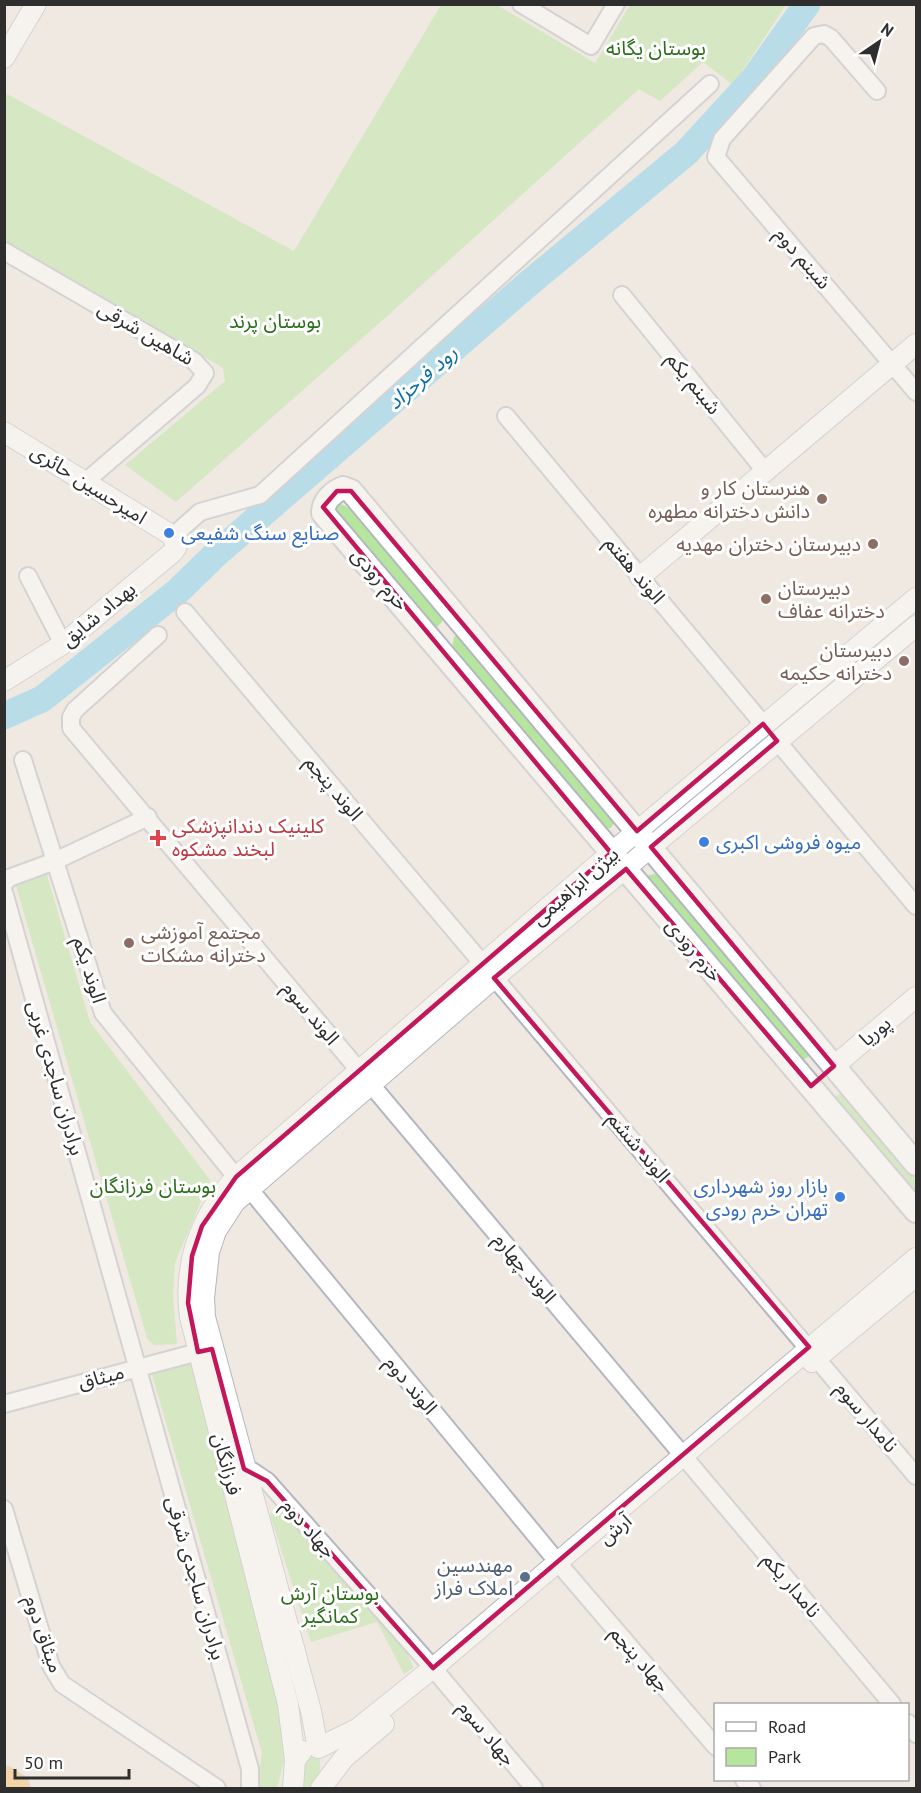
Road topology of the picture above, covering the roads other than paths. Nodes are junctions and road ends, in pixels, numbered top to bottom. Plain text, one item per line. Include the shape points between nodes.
1 (36, 4) edge
2 (521, 4) edge
3 (616, 4) edge
4 (6, 51) edge
5 (710, 84) dead end
6 (878, 92) dead end
7 (4, 251) edge
8 (622, 295) dead end
9 (916, 344) edge
10 (893, 364) junction
11 (916, 392) edge
12 (506, 416) dead end
13 (4, 432) edge
14 (765, 471) junction
15 (86, 482) junction
16 (173, 536) junction
17 (28, 576) dead end
18 (640, 577) junction
19 (916, 598) edge
20 (185, 612) dead end
21 (896, 615) junction
22 (459, 619) junction
23 (914, 634) edge
24 (158, 635) dead end
25 (433, 641) junction
26 (63, 644) junction
27 (4, 681) edge
28 (763, 724) junction
29 (777, 741) junction
30 (23, 760) dead end
31 (148, 817) junction
32 (644, 839) junction
33 (56, 861) junction
34 (618, 861) junction
35 (4, 884) edge
36 (4, 892) edge
37 (916, 906) edge
38 (489, 971) junction
39 (916, 997) edge
40 (834, 1066) junction
41 (364, 1078) junction
42 (810, 1086) junction
43 (916, 1164) edge
44 (247, 1189) junction
45 (916, 1211) edge
46 (916, 1257) edge
47 (916, 1276) edge
48 (205, 1351) junction
49 (813, 1352) junction
50 (137, 1368) junction
51 (4, 1404) edge
52 (687, 1460) junction
53 (237, 1471) junction
54 (916, 1476) edge
55 (4, 1509) edge
56 (561, 1567) junction
57 (436, 1672) junction
58 (891, 1703) edge
59 (714, 1744) edge
60 (318, 1748) junction
61 (295, 1761) junction
62 (4, 1780) edge
63 (292, 1786) edge
64 (16, 1788) edge
65 (217, 1788) edge
66 (250, 1788) edge
67 (321, 1788) edge
68 (534, 1788) edge

1 - 4 street
2 - 3 street via 591,46
5 - 16 street via 260,495 200,512
6 - 10 street, شبنم دوم via 831,38 824,34 814,36 722,139 715,152
7 - 15 street, شاهین شرقی via 194,361 205,373 197,386
8 - 14 street, شبنم یکم
9 - 10 street
10 - 11 street, شبنم دوم
10 - 14 street
12 - 18 street, الوند هفتم
13 - 15 street, امیرحسین حائری
14 - 18 street
15 - 16 street, امیرحسین حائری
16 - 26 street, بهداد شایق via 173,552
17 - 26 street
18 - 28 street, الوند هفتم
19 - 21 street, بیژن ابراهیمی
20 - 38 street, الوند پنجم
21 - 23 street
21 - 28 street, بیژن ابراهیمی
22 - 25 main road
22 - 25 main road, خرم رودی via 351,491 343,488 331,496 323,513
22 - 32 main road, خرم رودی
23 - 29 street, بیژن ابراهیمی
24 - 31 street, الوند سوم via 71,717 71,728
25 - 34 main road, خرم رودی
26 - 27 street, بهداد شایق
28 - 29 street
28 - 32 street, بیژن ابراهیمی
29 - 32 street, بیژن ابراهیمی
29 - 37 street
30 - 33 street, الوند یکم
31 - 33 street
31 - 41 street, الوند سوم
32 - 34 street, بیژن ابراهیمی
32 - 40 main road, خرم رودی
33 - 35 street via 9,878
33 - 44 street, الوند یکم via 103,1013
34 - 38 street, بیژن ابراهیمی
34 - 42 main road, خرم رودی
36 - 50 street, برادران ساجدی غربی
38 - 41 street, بیژن ابراهیمی
38 - 49 street, الوند ششم
39 - 40 street, پوریا
40 - 42 main road
40 - 43 main road, خرم رودی
41 - 44 street, بیژن ابراهیمی
41 - 52 street, الوند چهارم
42 - 45 main road, خرم رودی
44 - 48 street, فرزانگان via 225,1215 209,1252 204,1298
44 - 56 street, الوند دوم
46 - 49 street, آرش
47 - 49 street, آرش
48 - 50 street, میثاق
48 - 53 street, فرزانگان
49 - 52 street, آرش
49 - 54 street, نامدار سوم
50 - 51 street, میثاق
50 - 66 street, برادران ساجدی شرقی via 250,1769
52 - 56 street, آرش
52 - 58 street, نامدار یکم
53 - 57 street, جهاد دوم via 252,1471 267,1480
53 - 60 street, فرزانگان via 311,1711
53 - 61 street, فرزانگان via 288,1704
55 - 65 street, میثاق دوم via 51,1666 62,1684
56 - 57 street, آرش
56 - 59 street, جهاد پنجم
57 - 60 street, آرش via 357,1729
57 - 67 street, آرش via 345,1758
57 - 68 street, جهاد سوم
60 - 61 street, آرش via 305,1748
60 - 67 street, فرزانگان via 324,1759
61 - 63 street, فرزانگان
62 - 64 highway

